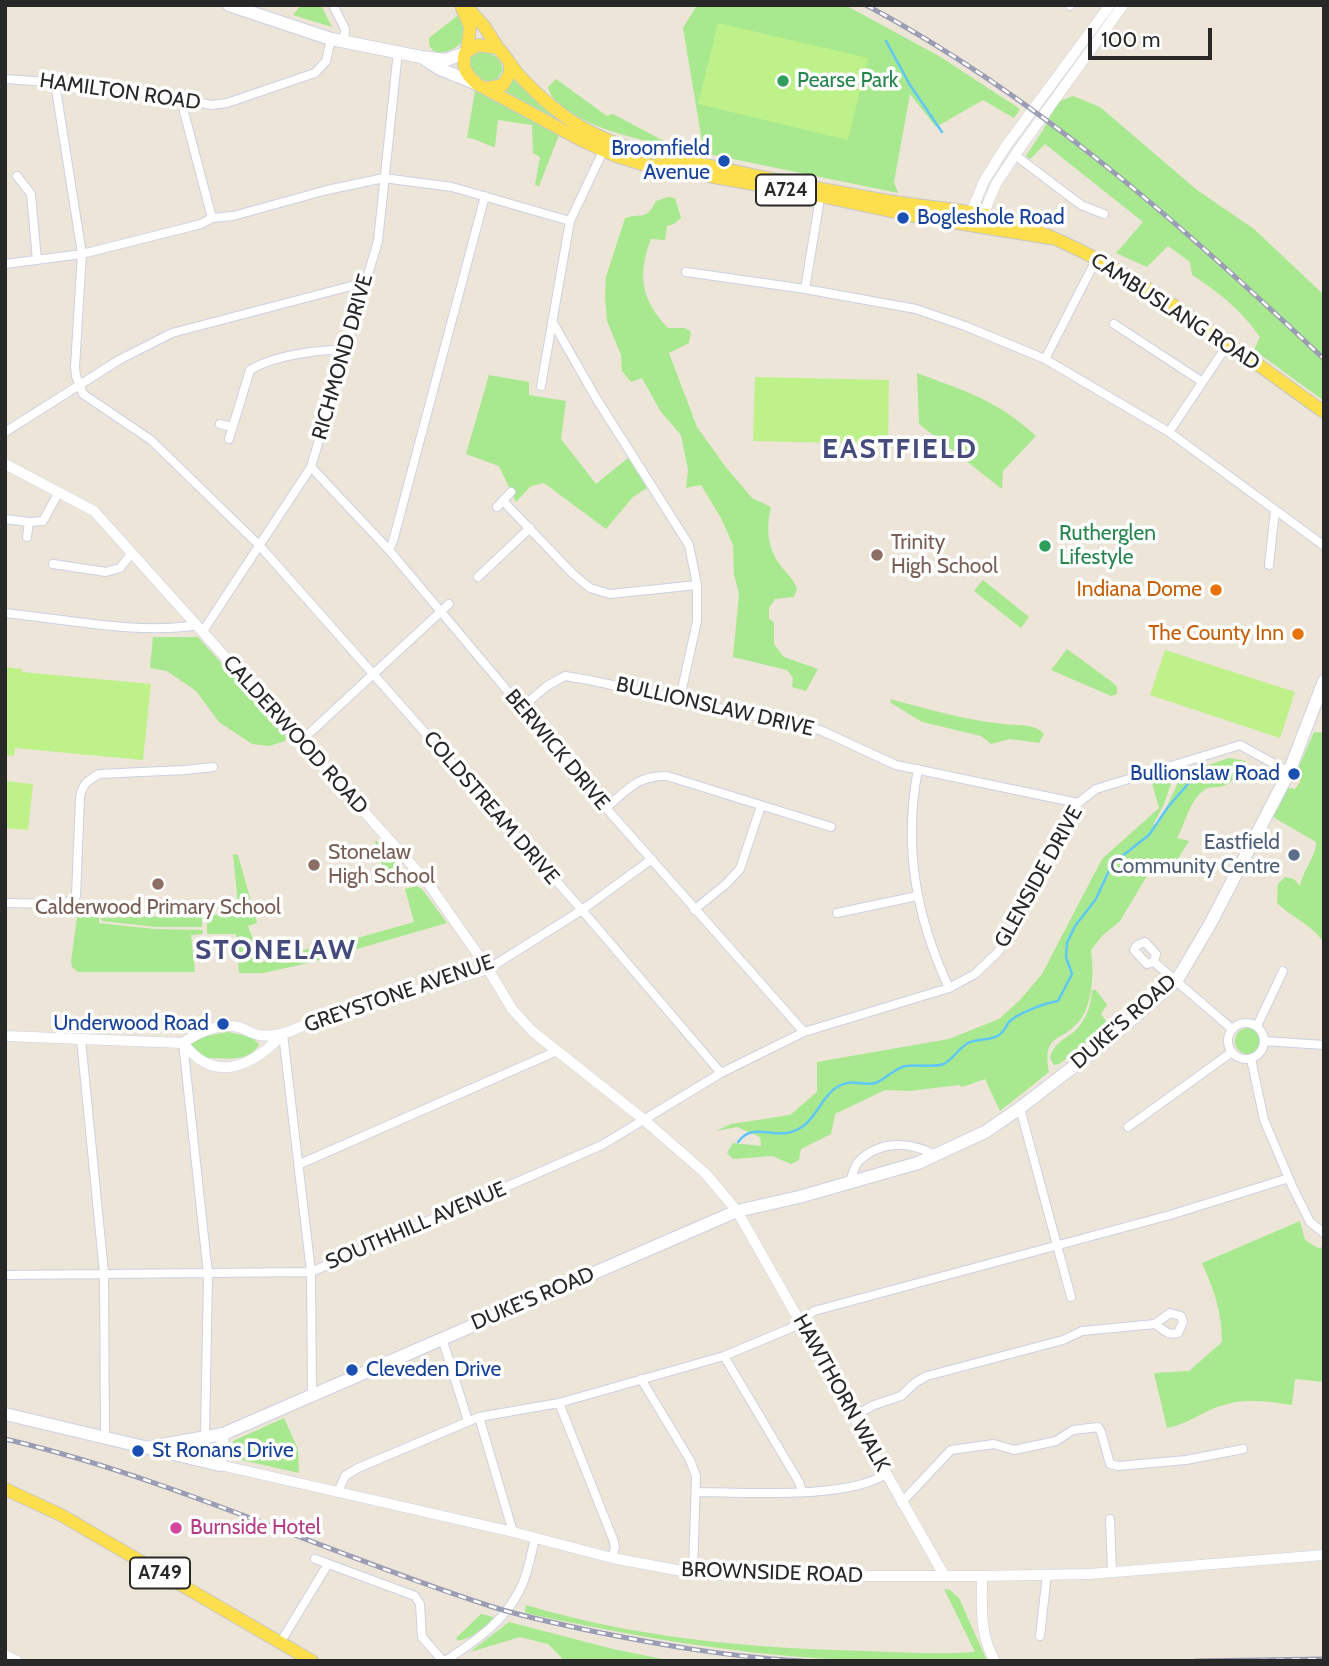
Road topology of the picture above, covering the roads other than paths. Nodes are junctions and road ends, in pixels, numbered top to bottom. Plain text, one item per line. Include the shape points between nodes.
1 (229, 5) edge
2 (333, 5) edge
3 (463, 5) edge
4 (1110, 5) edge
5 (1123, 5) edge
6 (337, 40) junction
7 (498, 48) junction
8 (398, 51) junction
9 (466, 52) junction
10 (421, 57) junction
11 (510, 64) junction
12 (5, 79) edge
13 (55, 83) junction
14 (482, 86) junction
15 (184, 101) junction
16 (605, 146) junction
17 (1015, 155) junction
18 (17, 176) dead end
19 (384, 178) junction
20 (821, 192) junction
21 (485, 196) junction
22 (1104, 214) dead end
23 (212, 218) junction
24 (975, 219) junction
25 (570, 221) junction
26 (82, 254) junction
27 (37, 260) junction
28 (1096, 260) junction
29 (5, 264) edge
30 (686, 272) dead end
31 (364, 286) junction
32 (805, 289) junction
33 (552, 321) junction
34 (1114, 324) dead end
35 (1228, 344) junction
36 (344, 350) junction
37 (1045, 359) junction
38 (1201, 381) junction
39 (79, 386) junction
40 (541, 386) dead end
41 (1324, 412) edge
42 (220, 424) dead end
43 (232, 427) junction
44 (5, 432) edge
45 (1169, 432) junction
46 (229, 439) dead end
47 (5, 464) edge
48 (311, 467) junction
49 (59, 492) junction
50 (511, 492) dead end
51 (1275, 510) junction
52 (5, 519) edge
53 (29, 522) junction
54 (530, 528) junction
55 (27, 537) dead end
56 (259, 545) junction
57 (1322, 545) edge
58 (389, 550) junction
59 (131, 554) junction
60 (53, 564) dead end
61 (1269, 565) dead end
62 (478, 577) dead end
63 (697, 585) junction
64 (449, 604) dead end
65 (440, 612) junction
66 (5, 613) edge
67 (200, 628) junction
68 (374, 673) junction
69 (1324, 681) edge
70 (680, 698) junction
71 (521, 708) junction
72 (301, 741) junction
73 (213, 766) dead end
74 (918, 769) junction
75 (1289, 772) junction
76 (1078, 803) junction
77 (761, 806) junction
78 (606, 808) junction
79 (831, 827) dead end
80 (652, 859) junction
81 (917, 896) junction
82 (5, 903) edge
83 (582, 910) junction
84 (694, 910) junction
85 (837, 913) dead end
86 (1154, 962) dead end
87 (488, 969) junction
88 (1283, 971) dead end
89 (1177, 980) junction
90 (949, 988) junction
91 (1256, 1026) junction
92 (1232, 1029) junction
93 (804, 1032) junction
94 (283, 1034) junction
95 (5, 1036) edge
96 (81, 1039) junction
97 (1265, 1041) junction
98 (183, 1044) junction
99 (1324, 1045) edge
100 (557, 1051) junction
101 (1232, 1052) junction
102 (1251, 1059) junction
103 (721, 1073) junction
104 (1020, 1108) junction
105 (643, 1119) junction
106 (1128, 1127) dead end
107 (935, 1155) junction
108 (300, 1164) junction
109 (1289, 1178) junction
110 (850, 1182) junction
111 (737, 1211) junction
112 (1324, 1233) edge
113 (1058, 1246) junction
114 (311, 1272) junction
115 (104, 1273) junction
116 (208, 1274) junction
117 (5, 1275) edge
118 (1071, 1297) dead end
119 (801, 1321) junction
120 (1155, 1324) dead end
121 (442, 1338) junction
122 (724, 1356) junction
123 (641, 1379) junction
124 (312, 1395) junction
125 (559, 1403) junction
126 (5, 1414) edge
127 (855, 1416) junction
128 (478, 1417) junction
129 (468, 1421) junction
130 (223, 1434) junction
131 (205, 1436) junction
132 (105, 1437) junction
133 (150, 1447) junction
134 (1243, 1449) dead end
135 (220, 1465) junction
136 (887, 1473) junction
137 (5, 1489) edge
138 (338, 1492) junction
139 (696, 1492) junction
140 (802, 1492) junction
141 (901, 1503) junction
142 (1110, 1519) dead end
143 (513, 1532) junction
144 (535, 1538) junction
145 (1324, 1555) edge
146 (612, 1558) junction
147 (315, 1559) dead end
148 (328, 1564) junction
149 (1112, 1572) junction
150 (693, 1573) junction
151 (1047, 1574) junction
152 (944, 1576) junction
153 (982, 1576) junction
154 (1040, 1636) dead end
155 (280, 1643) junction
156 (5, 1655) edge
157 (992, 1656) edge
158 (17, 1661) edge
159 (312, 1661) edge
160 (444, 1661) edge

1 - 6 main road
2 - 6 street via 345,29
3 - 7 main road
3 - 9 main road via 470,27
4 - 24 street via 1006,146 984,181
5 - 17 street
6 - 8 main road
6 - 15 street, HAMILTON ROAD via 323,66 306,77 227,103
7 - 9 main road via 478,45
7 - 11 main road
8 - 10 main road
8 - 19 street, RICHMOND DRIVE
9 - 10 main road via 446,60
9 - 14 main road via 464,68
10 - 14 main road
11 - 14 main road via 503,85
11 - 16 main road, A724 via 565,119
12 - 13 street, HAMILTON ROAD
13 - 15 street, HAMILTON ROAD via 122,88
13 - 26 street
14 - 16 main road, A724
15 - 23 street
16 - 20 main road, A724
16 - 25 street
17 - 22 street via 1081,205
17 - 24 street
18 - 27 street via 31,194
19 - 21 street
19 - 23 street
19 - 31 street, RICHMOND DRIVE via 378,241
20 - 24 main road, A724
20 - 32 street
21 - 25 street
21 - 58 street
23 - 26 street
24 - 28 main road, CAMBUSLANG ROAD / A724 via 1050,238
25 - 33 street
26 - 27 street
26 - 39 street via 75,366
27 - 29 street
28 - 35 main road, CAMBUSLANG ROAD / A724
28 - 37 street
30 - 32 street
31 - 36 street, RICHMOND DRIVE
31 - 39 street via 172,333
32 - 37 street via 916,310
33 - 40 street
33 - 63 street via 689,545
34 - 38 street
35 - 38 street
35 - 41 main road, CAMBUSLANG ROAD / A724
36 - 43 street via 301,354 250,370
36 - 48 street, RICHMOND DRIVE
37 - 45 street
38 - 45 street
39 - 44 street
39 - 56 street, COLDSTREAM DRIVE via 83,394 151,440
42 - 43 street
43 - 46 street
45 - 51 street
47 - 49 street, CALDERWOOD ROAD
48 - 56 street, RICHMOND DRIVE
48 - 58 street, BERWICK DRIVE
49 - 53 street via 43,521
49 - 59 street, CALDERWOOD ROAD via 94,511
50 - 54 street via 500,504
51 - 57 street
51 - 61 street
52 - 53 street
53 - 55 street
54 - 62 street
54 - 63 street via 590,588 610,594
56 - 67 street, RICHMOND DRIVE
56 - 68 street, COLDSTREAM DRIVE
58 - 65 street, BERWICK DRIVE
59 - 60 street via 120,568 106,572
59 - 67 street, CALDERWOOD ROAD
63 - 70 street via 697,621
64 - 65 street
65 - 68 street
65 - 71 street, BERWICK DRIVE
66 - 67 street via 144,628
67 - 72 street, CALDERWOOD ROAD
68 - 72 street
68 - 83 street, COLDSTREAM DRIVE
69 - 75 main road, DUKE'S ROAD
70 - 71 street, BULLIONSLAW DRIVE via 565,676
70 - 74 street, BULLIONSLAW DRIVE via 820,730 895,765
71 - 78 street, BERWICK DRIVE
72 - 87 street, CALDERWOOD ROAD via 428,883
73 - 82 street via 99,774 87,781 81,787 76,896 65,904
74 - 76 street, BULLIONSLAW DRIVE
74 - 81 street via 911,832
75 - 76 street, GLENSIDE DRIVE via 1240,745 1096,789
75 - 89 main road, DUKE'S ROAD
76 - 90 street, GLENSIDE DRIVE via 998,952 975,974
77 - 78 street via 667,776 651,776
77 - 79 street
77 - 84 street via 740,869
78 - 80 street, BERWICK DRIVE
80 - 83 street, GREYSTONE AVENUE
80 - 84 street, BERWICK DRIVE
81 - 85 street
81 - 90 street via 932,953
83 - 87 street, GREYSTONE AVENUE
83 - 103 street, COLDSTREAM DRIVE
84 - 93 street, BERWICK DRIVE
86 - 89 street
87 - 94 street, GREYSTONE AVENUE
87 - 100 street, CALDERWOOD ROAD via 512,1009
88 - 91 street
89 - 92 street
89 - 104 main road, DUKE'S ROAD
90 - 93 street, GLENSIDE DRIVE
91 - 92 street via 1241,1024
91 - 97 street
92 - 101 street via 1228,1041
93 - 103 street, GLENSIDE DRIVE
94 - 98 street, GREYSTONE AVENUE via 258,1035 222,1026 196,1034
94 - 98 street, GREYSTONE AVENUE via 249,1062 227,1066 198,1061
94 - 108 street
95 - 96 street, GREYSTONE AVENUE
96 - 98 street, GREYSTONE AVENUE
96 - 115 street
97 - 99 street
97 - 102 street
98 - 116 street
100 - 105 street, CALDERWOOD ROAD
100 - 108 street
101 - 102 street
101 - 106 street
102 - 109 street via 1264,1120
103 - 105 street, GLENSIDE DRIVE
104 - 107 main road, DUKE'S ROAD via 985,1132
104 - 113 street
105 - 111 street, CALDERWOOD ROAD via 705,1173
105 - 114 street, SOUTHHILL AVENUE via 602,1145
107 - 110 main road, DUKE'S ROAD
107 - 110 street via 900,1144 874,1152 857,1164
108 - 114 street
109 - 112 street via 1310,1222
109 - 113 street
110 - 111 main road, DUKE'S ROAD
111 - 119 street, HAWTHORN WALK
111 - 121 main road, DUKE'S ROAD
113 - 118 street
113 - 119 street via 814,1311
114 - 116 street, SOUTHHILL AVENUE
114 - 124 street
115 - 116 street, SOUTHHILL AVENUE
115 - 117 street, SOUTHHILL AVENUE
115 - 132 street
116 - 131 street
119 - 122 street
119 - 127 street, HAWTHORN WALK
120 - 127 street via 1082,1331 927,1376 901,1396
121 - 124 main road, DUKE'S ROAD
121 - 129 street
122 - 123 street
122 - 140 street
123 - 125 street
123 - 139 street via 690,1460
124 - 130 main road, DUKE'S ROAD
125 - 128 street
125 - 146 street via 613,1539
126 - 132 main road, DUKE'S ROAD
127 - 136 street, HAWTHORN WALK
128 - 129 street
128 - 143 street
129 - 138 street via 358,1468 345,1476
130 - 131 main road, DUKE'S ROAD
130 - 135 main road
131 - 133 main road, DUKE'S ROAD
132 - 133 main road, DUKE'S ROAD
133 - 135 main road, BROWNSIDE ROAD
134 - 141 street via 1118,1466 1110,1464 1098,1427 1073,1430 1035,1447 1014,1450 994,1444 951,1450
135 - 138 street, BROWNSIDE ROAD
136 - 140 street via 852,1487
136 - 141 street, HAWTHORN WALK
137 - 155 main road, A749 via 61,1515
138 - 143 street, BROWNSIDE ROAD
139 - 140 street
139 - 150 street
141 - 152 street, HAWTHORN WALK
142 - 149 street
143 - 144 street, BROWNSIDE ROAD
144 - 146 street, BROWNSIDE ROAD
144 - 160 street via 524,1580 499,1620
145 - 149 street, BROWNSIDE ROAD
146 - 150 street, BROWNSIDE ROAD
147 - 148 street
148 - 155 street
148 - 160 street via 415,1596 420,1604 422,1636
149 - 151 street, BROWNSIDE ROAD
150 - 152 street, BROWNSIDE ROAD
151 - 153 street, BROWNSIDE ROAD
151 - 154 street
152 - 153 street, BROWNSIDE ROAD
153 - 157 street via 982,1627
155 - 159 main road, A749
156 - 158 street

